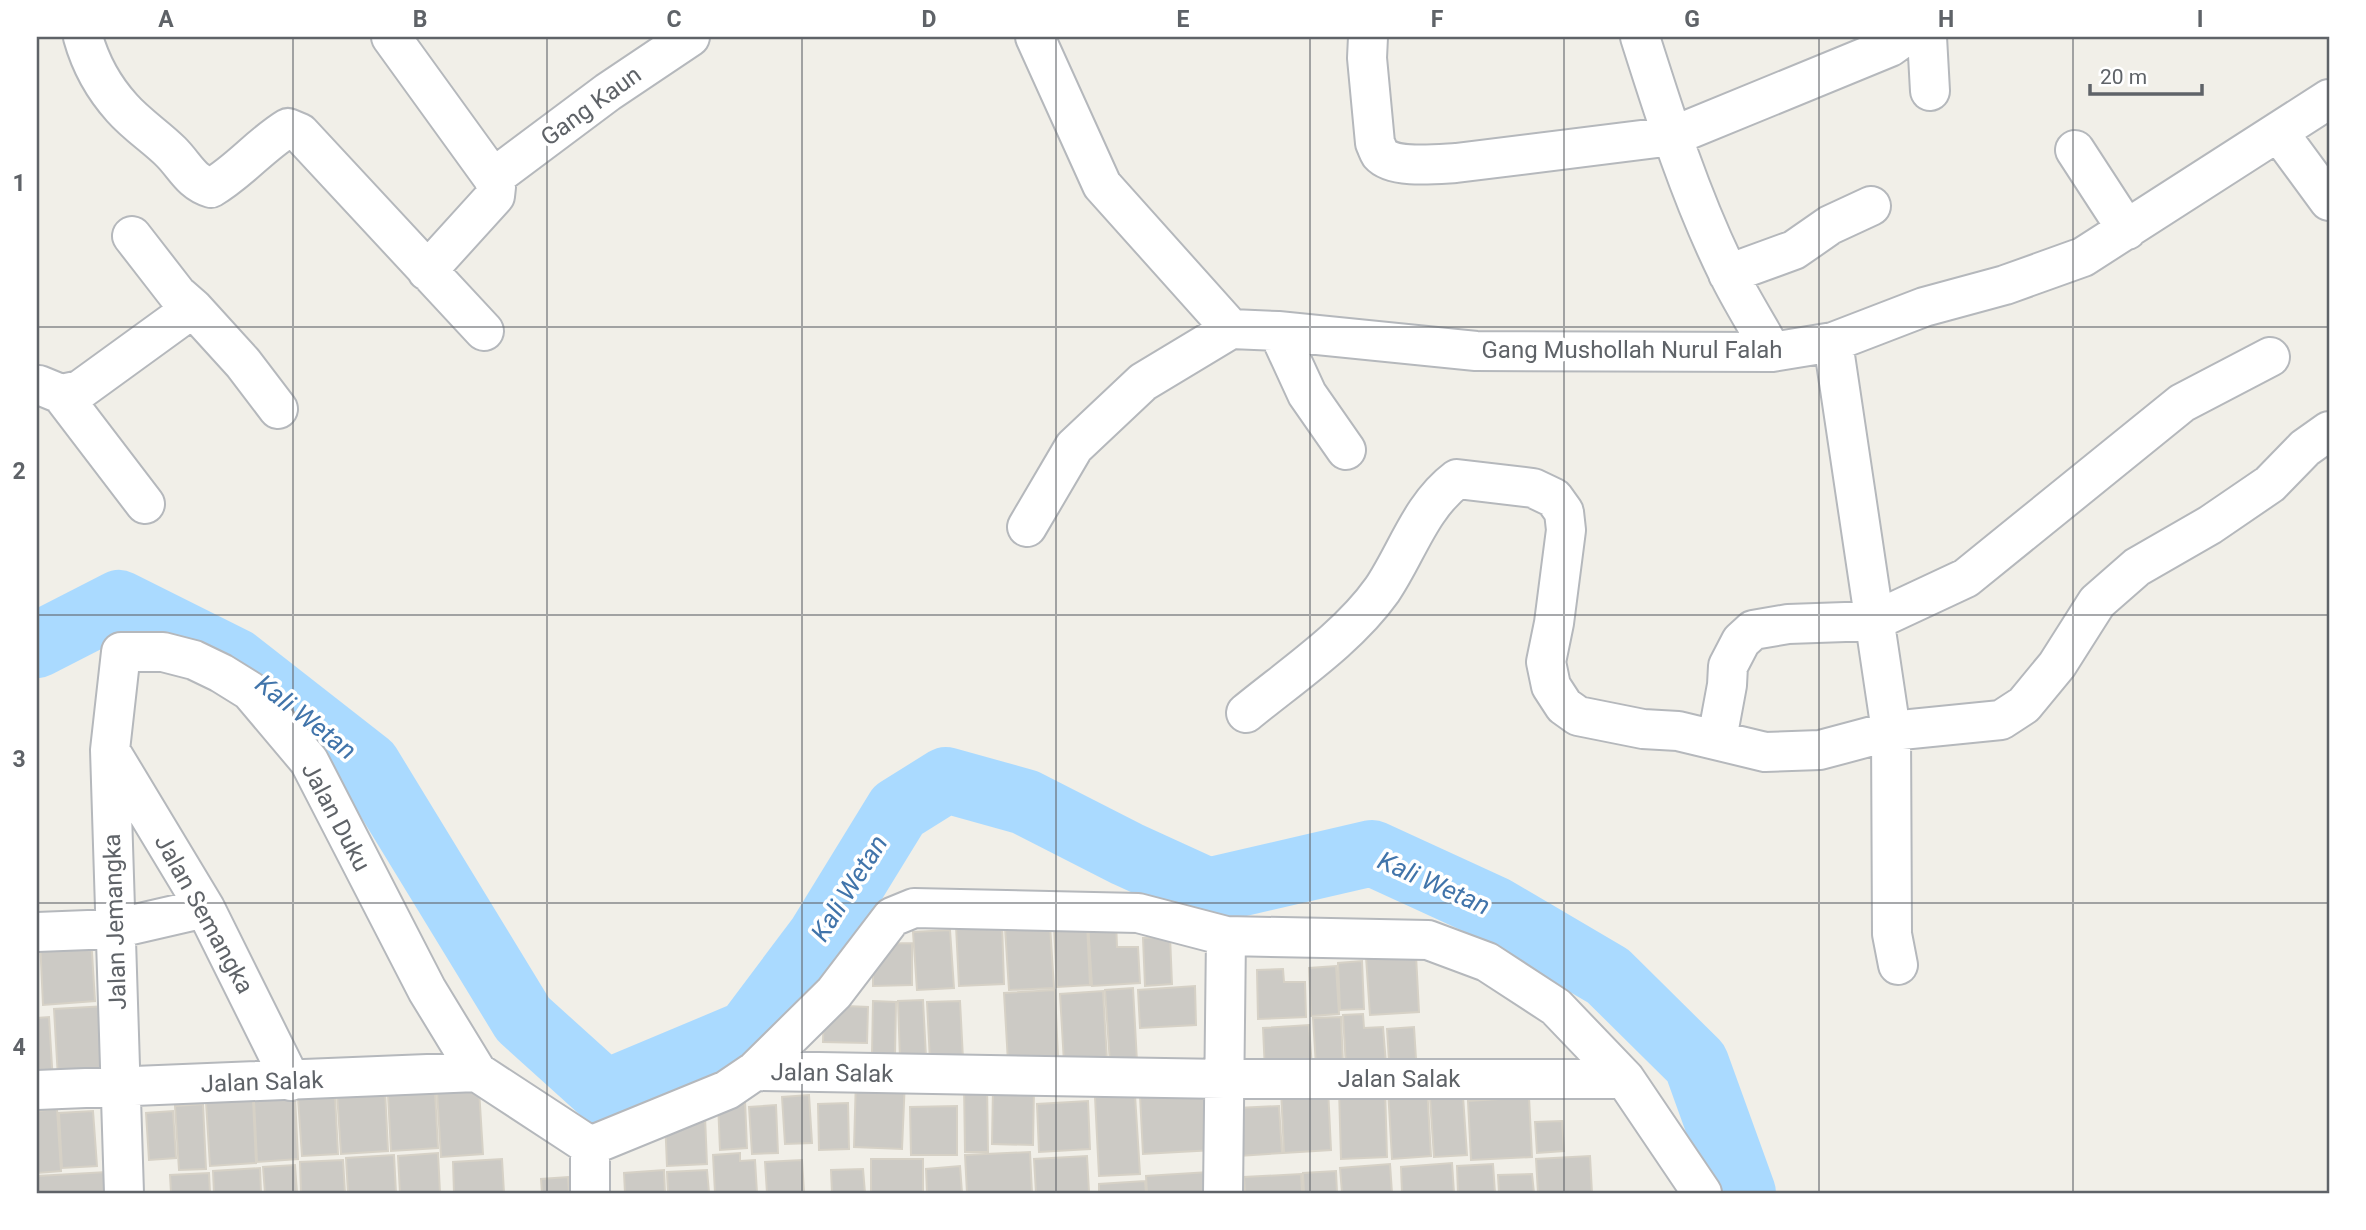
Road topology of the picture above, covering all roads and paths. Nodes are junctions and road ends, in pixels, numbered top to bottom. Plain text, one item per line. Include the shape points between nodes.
1 (391, 37) edge
2 (690, 37) edge
3 (1035, 37) edge
4 (1368, 37) edge
5 (1640, 37) edge
6 (1904, 37) edge
7 (1927, 37) edge
8 (78, 44) edge
9 (1930, 91) dead end
10 (2329, 99) edge
11 (2279, 133) junction
12 (1673, 136) junction
13 (2075, 150) dead end
14 (493, 178) junction
15 (2329, 201) edge
16 (1871, 206) dead end
17 (2127, 230) junction
18 (132, 236) dead end
19 (427, 271) junction
20 (1728, 274) junction
21 (193, 308) junction
22 (1231, 329) junction
23 (484, 331) dead end
24 (1278, 331) junction
25 (1833, 342) junction
26 (1773, 352) junction
27 (2270, 357) dead end
28 (49, 389) edge
29 (278, 409) dead end
30 (2329, 431) edge
31 (1346, 450) dead end
32 (145, 504) dead end
33 (1027, 527) dead end
34 (1874, 621) junction
35 (121, 652) joint
36 (1246, 713) dead end
37 (1891, 731) junction
38 (1717, 739) junction
39 (110, 750) junction
40 (205, 908) junction
41 (114, 929) junction
42 (37, 932) edge
43 (1226, 936) junction
44 (1898, 965) dead end
45 (755, 1071) junction
46 (477, 1072) junction
47 (1224, 1079) junction
48 (1625, 1079) junction
49 (291, 1081) junction
50 (121, 1087) junction
51 (37, 1090) edge
52 (590, 1146) junction
53 (124, 1193) edge
54 (590, 1193) edge
55 (1223, 1193) edge
56 (1702, 1193) edge

1 - 14 street
2 - 14 street, Gang Kaun
3 - 22 street via 1102,185
4 - 12 street via 1375,144 1381,155 1391,160 1456,163
5 - 12 street
6 - 12 street via 1890,47
7 - 9 street
8 - 19 street via 122,108 173,154 193,180 211,188 288,128 310,142
10 - 11 street, Gang Mushollah Nurul Falah
11 - 15 street
11 - 17 street, Gang Mushollah Nurul Falah
12 - 20 street
13 - 17 street
14 - 19 street via 495,196
16 - 20 street via 1830,225 1794,250
17 - 25 street, Gang Mushollah Nurul Falah via 2083,257 1924,307
18 - 21 street
19 - 23 street
20 - 26 street
21 - 28 street via 80,390
21 - 29 street
22 - 24 street, Gang Mushollah Nurul Falah
22 - 33 street via 1143,382 1074,447
24 - 26 street, Gang Mushollah Nurul Falah via 1476,351
24 - 31 street via 1307,394
25 - 26 street, Gang Mushollah Nurul Falah
25 - 34 street
27 - 34 street via 2182,403 1966,578
28 - 32 street
30 - 37 street via 2270,484 2137,567 2098,603 2024,705 2001,720
34 - 37 street
34 - 38 street via 1753,630 1741,641 1728,666
35 - 39 street, Jalan Jemangka
35 - 46 street, Jalan Duku via 163,652 194,660 250,691 309,761 427,990
36 - 38 street via 1351,626 1382,589 1441,491 1457,479 1533,488 1554,498 1564,512 1566,530 1546,662 1551,686 1564,706 1578,716
37 - 38 street via 1820,750 1765,752
37 - 44 street via 1892,934
39 - 40 street, Jalan Semangka
39 - 41 street, Jalan Jemangka
40 - 41 street
40 - 49 street, Jalan Semangka
41 - 42 street
41 - 50 street, Jalan Jemangka
43 - 45 street via 1138,913 914,908 892,917 834,993
43 - 47 street
43 - 48 street via 1428,940 1487,962 1556,1007
45 - 47 street, Jalan Salak
45 - 52 street, Jalan Salak via 727,1090
46 - 49 street, Jalan Salak
46 - 52 street
47 - 48 street, Jalan Salak
47 - 55 street
48 - 56 street
49 - 50 street, Jalan Salak
50 - 51 street, Jalan Salak
50 - 53 street, Jalan Jemangka
52 - 54 street

